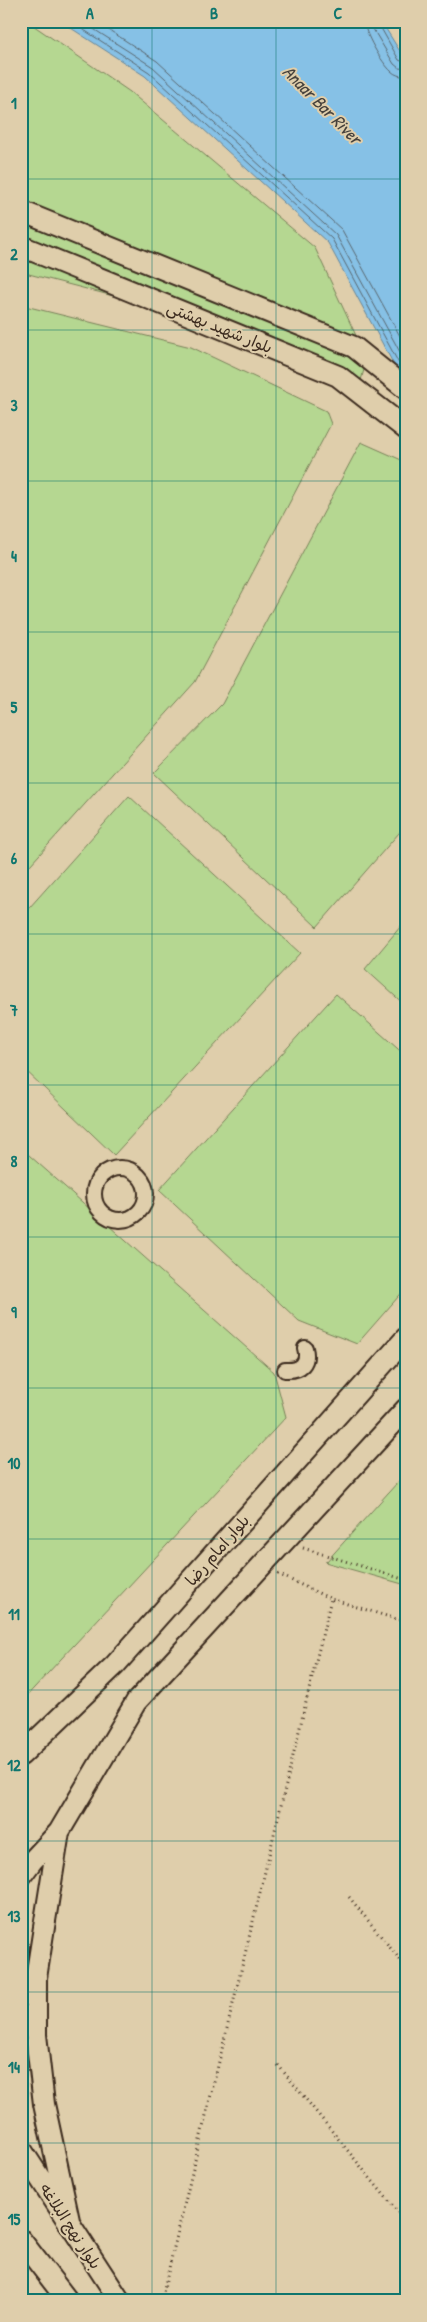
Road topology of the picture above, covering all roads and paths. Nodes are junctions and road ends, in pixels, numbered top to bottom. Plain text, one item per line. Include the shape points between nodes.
1 (21, 212) edge
2 (21, 246) edge
3 (406, 389) edge
4 (406, 429) edge
5 (406, 1338) edge
6 (305, 1348) dead end
7 (285, 1370) dead end
8 (406, 1409) edge
9 (284, 1542) junction
10 (261, 1566) junction
11 (406, 1580) edge
12 (330, 1599) junction
13 (406, 1622) edge
14 (21, 1755) edge
15 (59, 1832) junction
16 (21, 1876) edge
17 (349, 1897) dead end
18 (406, 1966) edge
19 (278, 2065) dead end
20 (22, 2150) edge
21 (406, 2222) edge
22 (70, 2225) junction
23 (21, 2240) edge
24 (68, 2301) edge
25 (120, 2301) edge
26 (161, 2301) edge

1 - 3 main road, بلوار شهید بهشتی via 354,348
2 - 4 main road, بلوار شهید بهشتی via 338,376
5 - 14 main road, بلوار امام رضا via 116,1665
6 - 7 street via 307,1357 303,1366 295,1371
8 - 9 main road
9 - 10 main road
9 - 11 path
10 - 12 path
10 - 15 main road via 136,1702
12 - 13 path
12 - 26 path
15 - 16 main road
15 - 22 main road via 36,1978 36,2035 44,2104
17 - 18 path
19 - 21 path
20 - 22 main road, بلوار نهج البلاغه
22 - 25 main road, بلوار نهج البلاغه
23 - 24 main road

